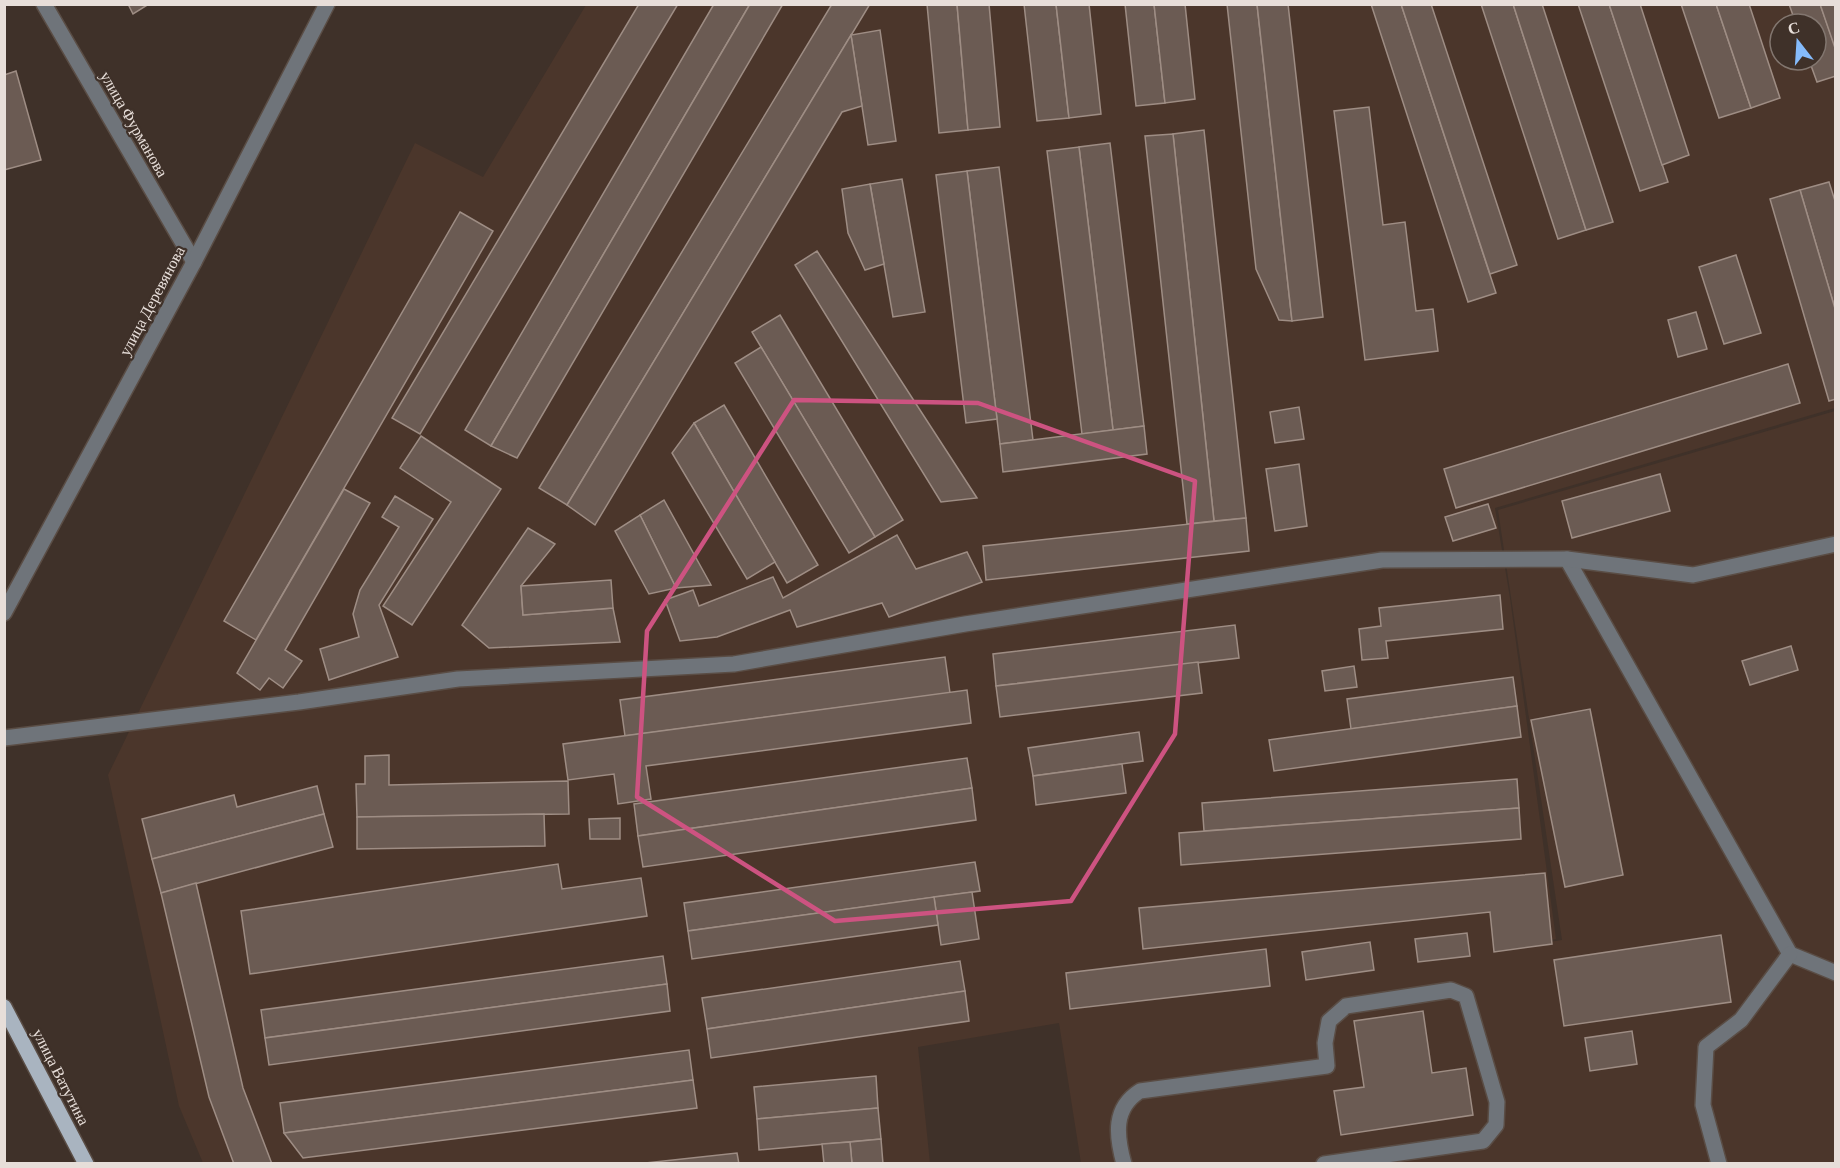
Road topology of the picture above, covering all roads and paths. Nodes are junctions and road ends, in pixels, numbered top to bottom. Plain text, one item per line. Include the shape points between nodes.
1 (44, 4) edge
2 (327, 4) edge
3 (194, 262) junction
4 (1836, 544) edge
5 (1567, 559) junction
6 (4, 613) edge
7 (4, 738) edge
8 (1790, 954) junction
9 (1836, 973) edge
10 (4, 1007) edge
11 (86, 1164) edge
12 (1124, 1164) edge
13 (1324, 1164) edge
14 (1719, 1164) edge

1 - 3 street, улица Фурманова
2 - 3 street, улица Деревянова
3 - 6 street, улица Деревянова
4 - 5 street via 1693,575
5 - 7 street via 1382,560 734,664 458,679
5 - 8 street
8 - 9 street
8 - 14 street via 1741,1020 1706,1047 1703,1105
10 - 11 main road, улица Ватутина
12 - 13 street via 1118,1116 1127,1099 1140,1091 1327,1066 1325,1043 1329,1021 1346,1006 1451,990 1466,996 1497,1102 1496,1125 1483,1141

